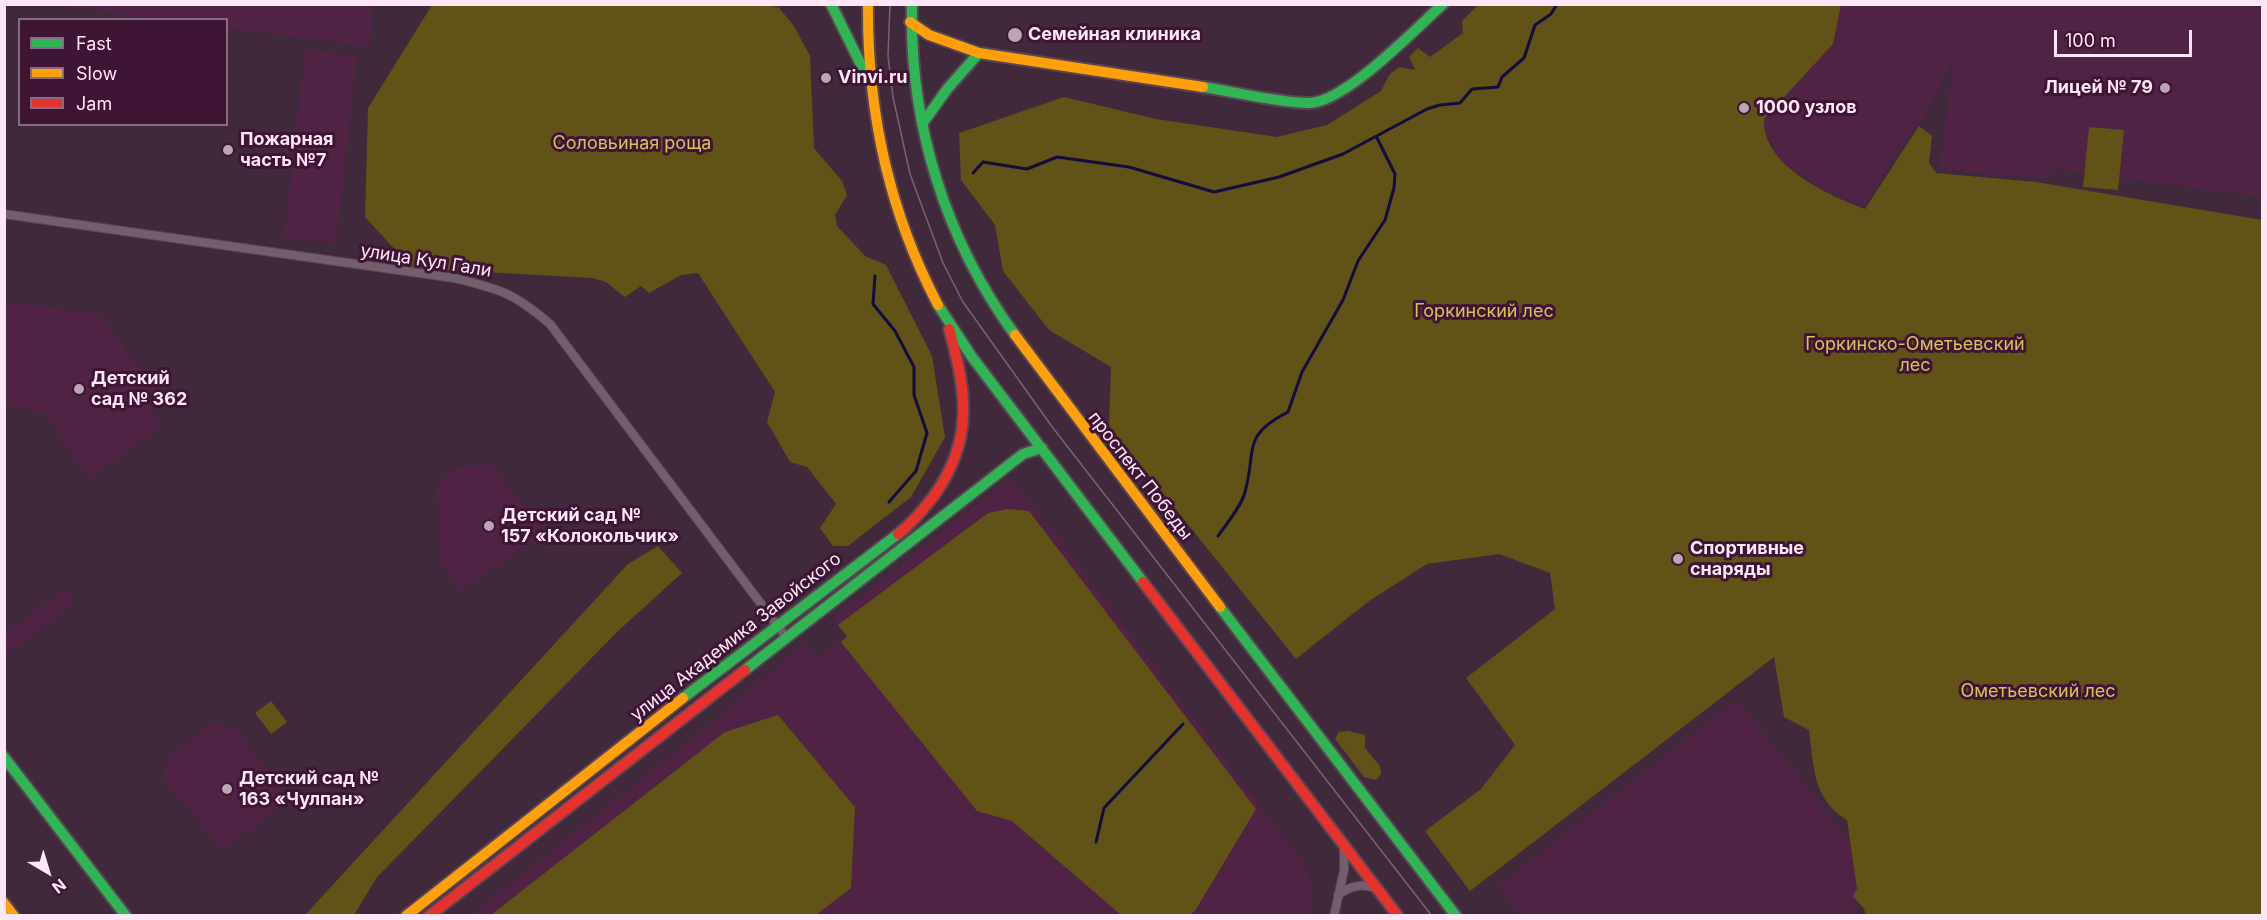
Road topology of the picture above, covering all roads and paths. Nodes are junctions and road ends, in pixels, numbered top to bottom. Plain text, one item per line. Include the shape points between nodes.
1 (831, 4) edge
2 (868, 4) edge
3 (912, 4) edge
4 (1443, 4) edge
5 (910, 22) junction
6 (979, 53) junction
7 (869, 81) junction
8 (922, 124) junction
9 (4, 214) edge
10 (946, 318) junction
11 (1042, 448) junction
12 (777, 624) junction
13 (786, 637) junction
14 (4, 757) edge
15 (1344, 844) junction
16 (1378, 890) junction
17 (1338, 895) junction
18 (4, 903) edge
19 (14, 915) edge
20 (126, 915) edge
21 (406, 915) edge
22 (429, 915) edge
23 (1335, 915) edge
24 (1398, 915) edge
25 (1456, 915) edge

1 - 7 street
2 - 7 street
3 - 5 street, проспект Победы
4 - 6 street via 1351,84 1331,97 1310,103
5 - 6 street via 929,35
5 - 8 street, проспект Победы via 910,48
6 - 8 street
7 - 10 street via 888,184 905,233
8 - 25 street, проспект Победы via 934,176 960,243 1004,320
9 - 12 street, улица Кул Гали via 454,278 498,288 550,324
10 - 11 street
10 - 12 street, улица Академика Завойского via 965,383 965,417 959,451 944,485 903,530
11 - 13 street, улица Академика Завойского via 1023,454
11 - 15 street
12 - 13 street, улица Кул Гали
12 - 21 street, улица Академика Завойского
13 - 22 street, улица Академика Завойского
14 - 20 street
15 - 16 street
15 - 17 street via 1344,870
16 - 17 street via 1368,885 1352,886
16 - 24 street
17 - 23 street
18 - 19 street

